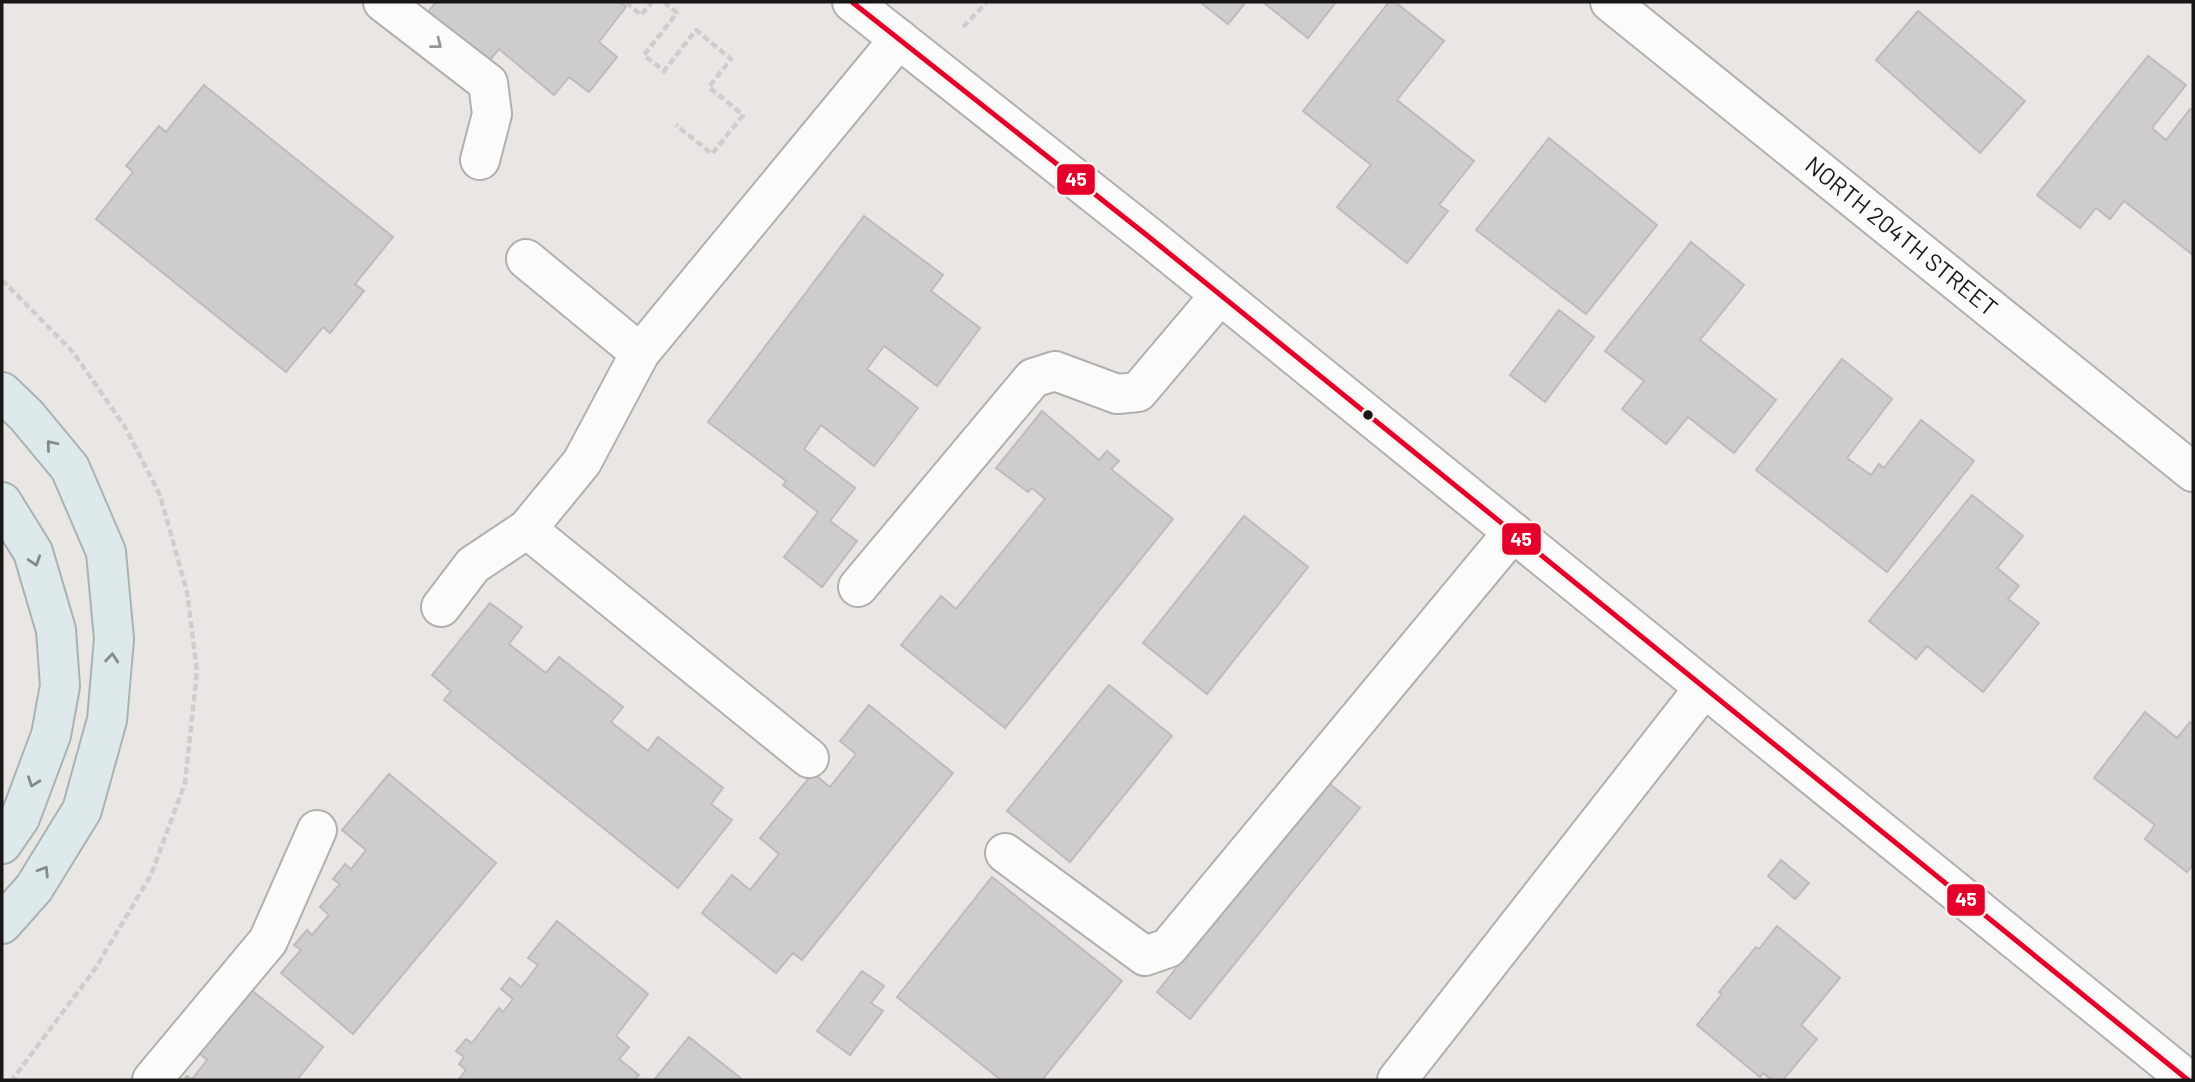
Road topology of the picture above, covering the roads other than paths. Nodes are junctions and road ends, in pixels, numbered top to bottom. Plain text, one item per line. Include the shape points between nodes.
1 (383, 2) edge
2 (852, 2) edge
3 (1610, 2) edge
4 (900, 39) junction
5 (480, 160) dead end
6 (526, 259) dead end
7 (1220, 295) junction
8 (640, 353) junction
9 (2, 392) edge
10 (2193, 472) edge
11 (2, 502) edge
12 (527, 529) junction
13 (1513, 532) junction
14 (858, 587) dead end
15 (441, 607) dead end
16 (1704, 688) junction
17 (809, 758) dead end
18 (317, 830) dead end
19 (2, 844) edge
20 (1004, 853) dead end
21 (2, 924) edge
22 (152, 1080) edge
23 (1397, 1080) edge
24 (2188, 1080) edge

1 -> 5 street via 488,83 492,114
2 - 4 street
3 - 10 street, NORTH 204TH STREET
4 - 7 street
4 - 8 street
6 - 8 street
7 - 13 street
7 - 14 street via 1138,392 1118,394 1055,371 1033,378
8 - 12 street via 582,462
21 -> 9 highway via 34,888 82,810 107,720 114,639 106,552 70,468
11 -> 19 highway via 33,552 56,630 60,685 51,735 20,818
12 - 15 street via 473,565
12 - 17 street
13 - 16 street
13 - 20 street via 1167,948 1144,956
16 - 23 street
16 - 24 street
18 - 22 street via 268,941

